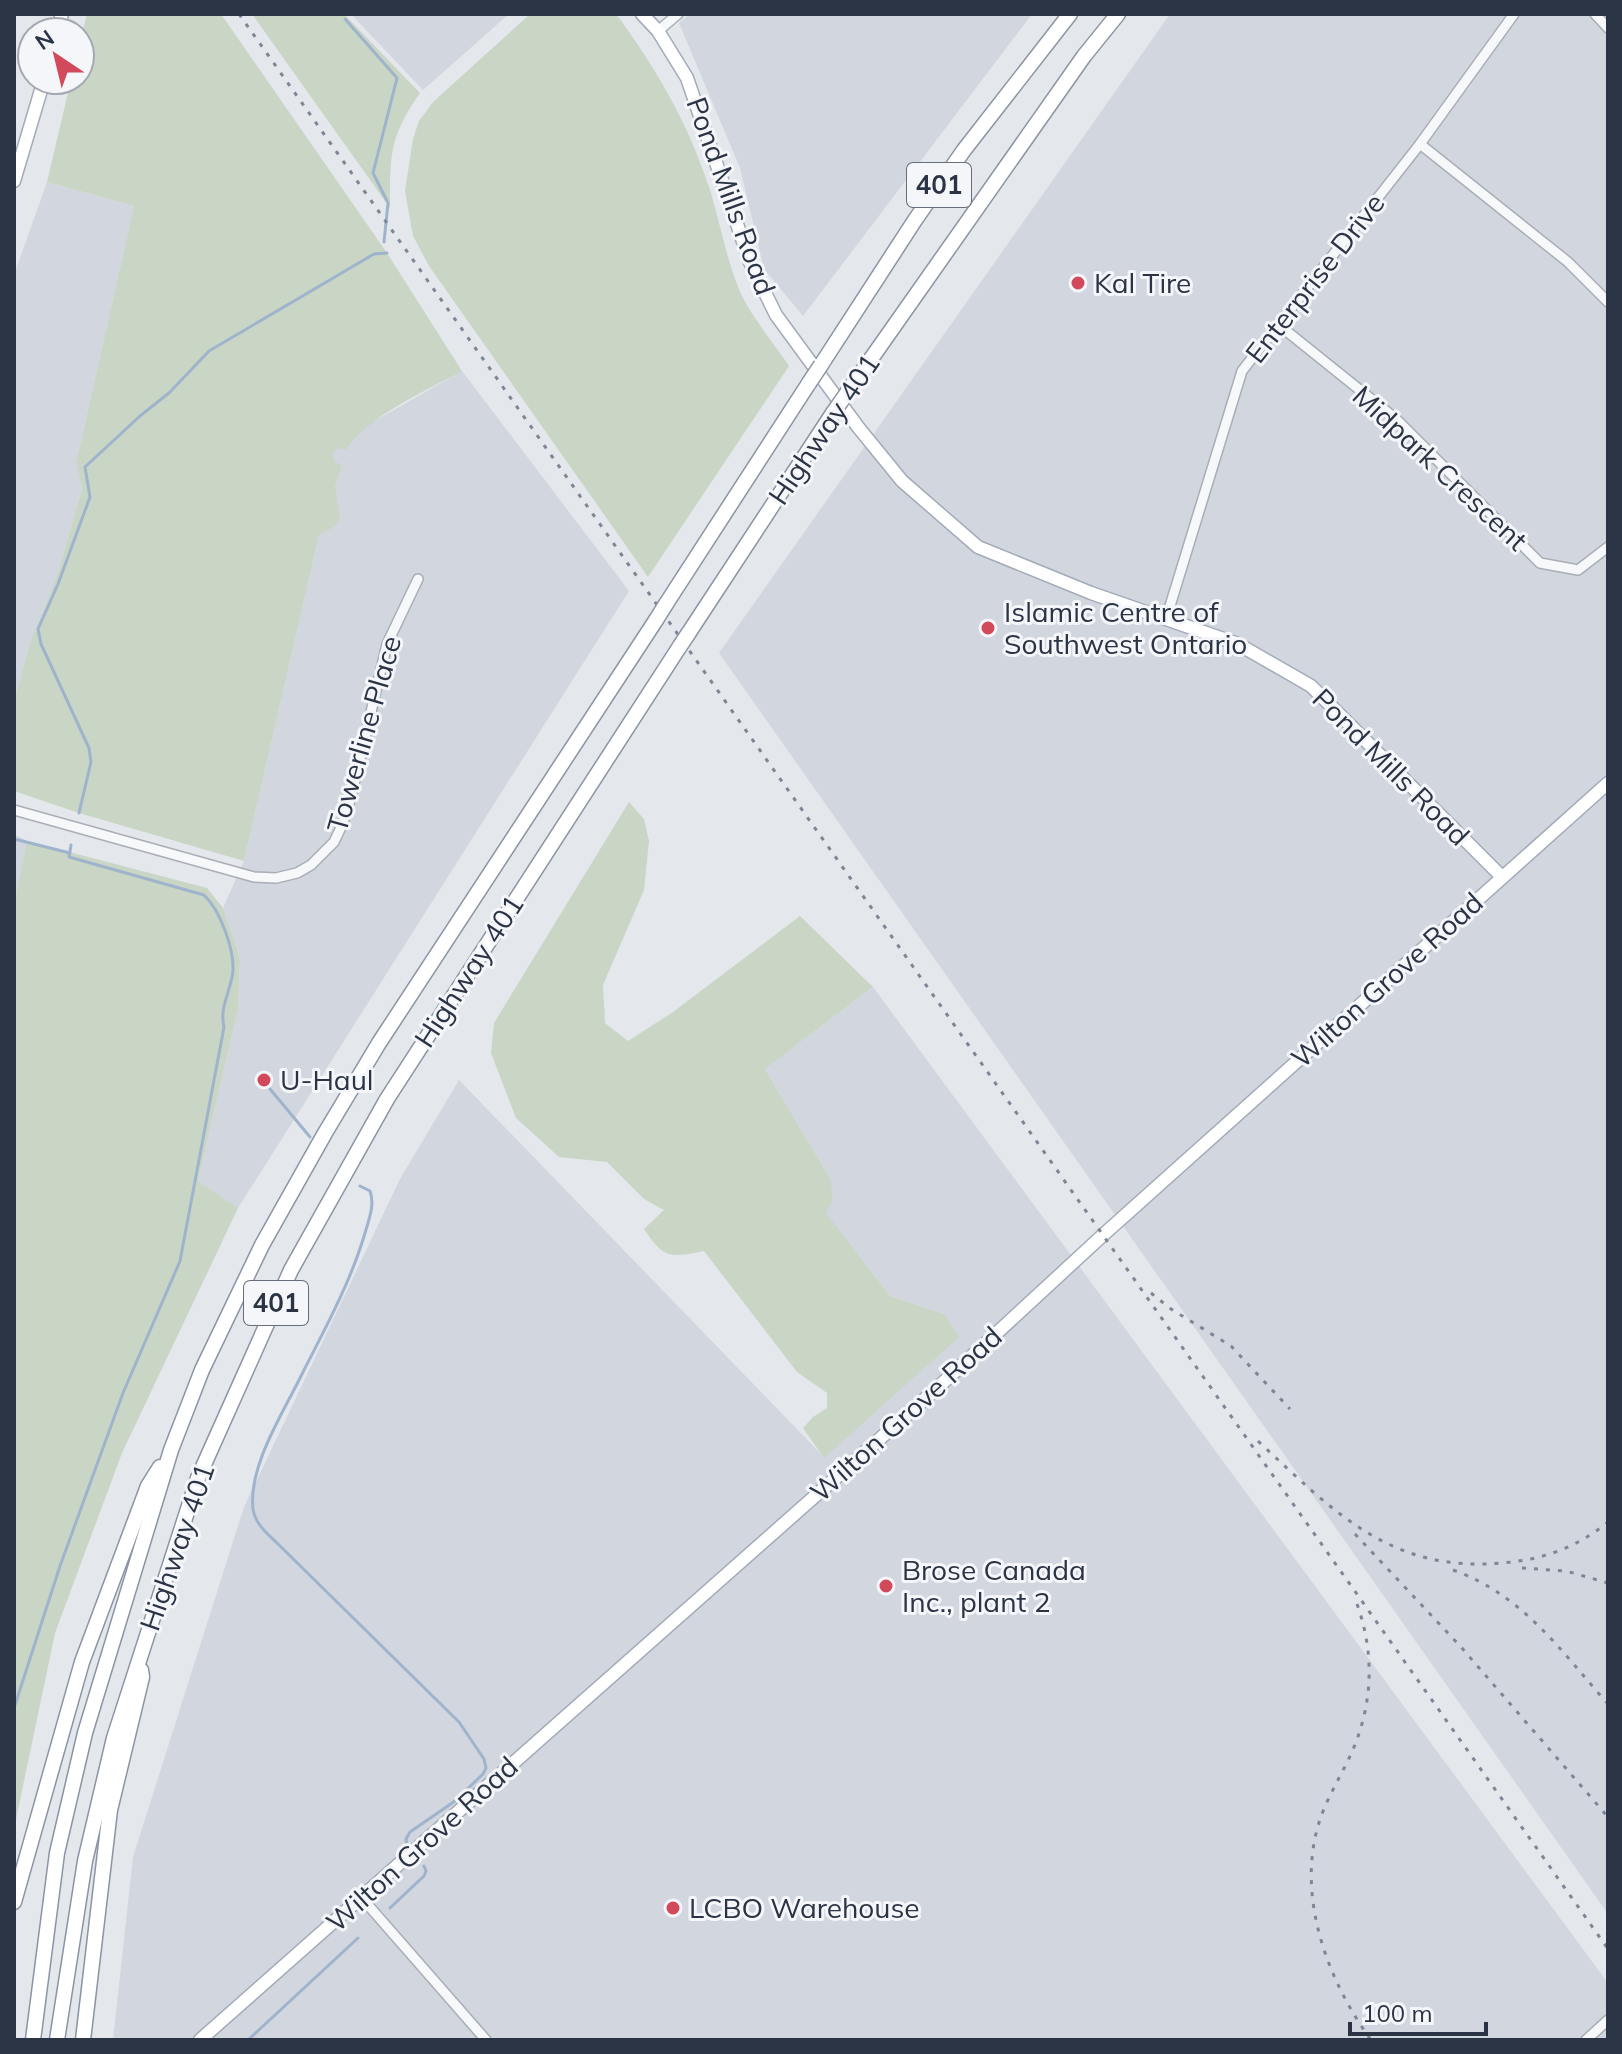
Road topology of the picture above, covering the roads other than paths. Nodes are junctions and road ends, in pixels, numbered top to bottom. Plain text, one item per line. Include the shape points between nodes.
1 (642, 14) edge
2 (678, 14) edge
3 (1070, 14) edge
4 (1118, 14) edge
5 (1514, 14) edge
6 (1595, 14) edge
7 (1608, 28) edge
8 (658, 31) junction
9 (39, 96) edge
10 (1420, 144) junction
11 (14, 181) edge
12 (1608, 302) edge
13 (1279, 325) junction
14 (1608, 547) edge
15 (418, 579) dead end
16 (1166, 619) junction
17 (1608, 783) edge
18 (14, 810) edge
19 (1502, 877) junction
20 (171, 1450) junction
21 (140, 1654) junction
22 (361, 1897) junction
23 (14, 1902) edge
24 (1608, 2020) edge
25 (33, 2040) edge
26 (57, 2040) edge
27 (83, 2040) edge
28 (200, 2040) edge
29 (486, 2040) edge
30 (1586, 2040) edge

1 - 8 main road, Pond Mills Road
2 - 8 street
3 - 20 highway, Highway 401 / 401, bridge via 915,220 379,1043 256,1259 202,1370
4 - 21 highway, Highway 401 / 401, bridge via 833,413 387,1099 291,1270 198,1478
5 - 10 street, Enterprise Drive
6 - 7 street
8 - 16 main road, Pond Mills Road via 687,78 750,262 776,315 902,481 978,547
9 - 11 main road
10 - 12 street via 1568,262
10 - 13 street, Enterprise Drive
13 - 14 street, Midpark Crescent via 1396,419 1540,563 1578,570
13 - 16 street, Enterprise Drive via 1242,371
15 - 18 street, Towerline Place via 387,644 343,823 327,851 311,865 286,876 254,877
16 - 19 main road, Pond Mills Road via 1238,644 1311,686
17 - 19 main road, Wilton Grove Road
19 - 22 main road, Wilton Grove Road via 935,1390
20 - 23 highway via 148,1486 82,1662
20 - 25 highway, Highway 401 / 401 via 85,1733 57,1853
21 - 26 highway, Highway 401 / 401 via 85,1861
21 - 27 highway via 142,1677 110,1810
22 - 28 main road, Wilton Grove Road
22 - 29 street
24 - 30 street

